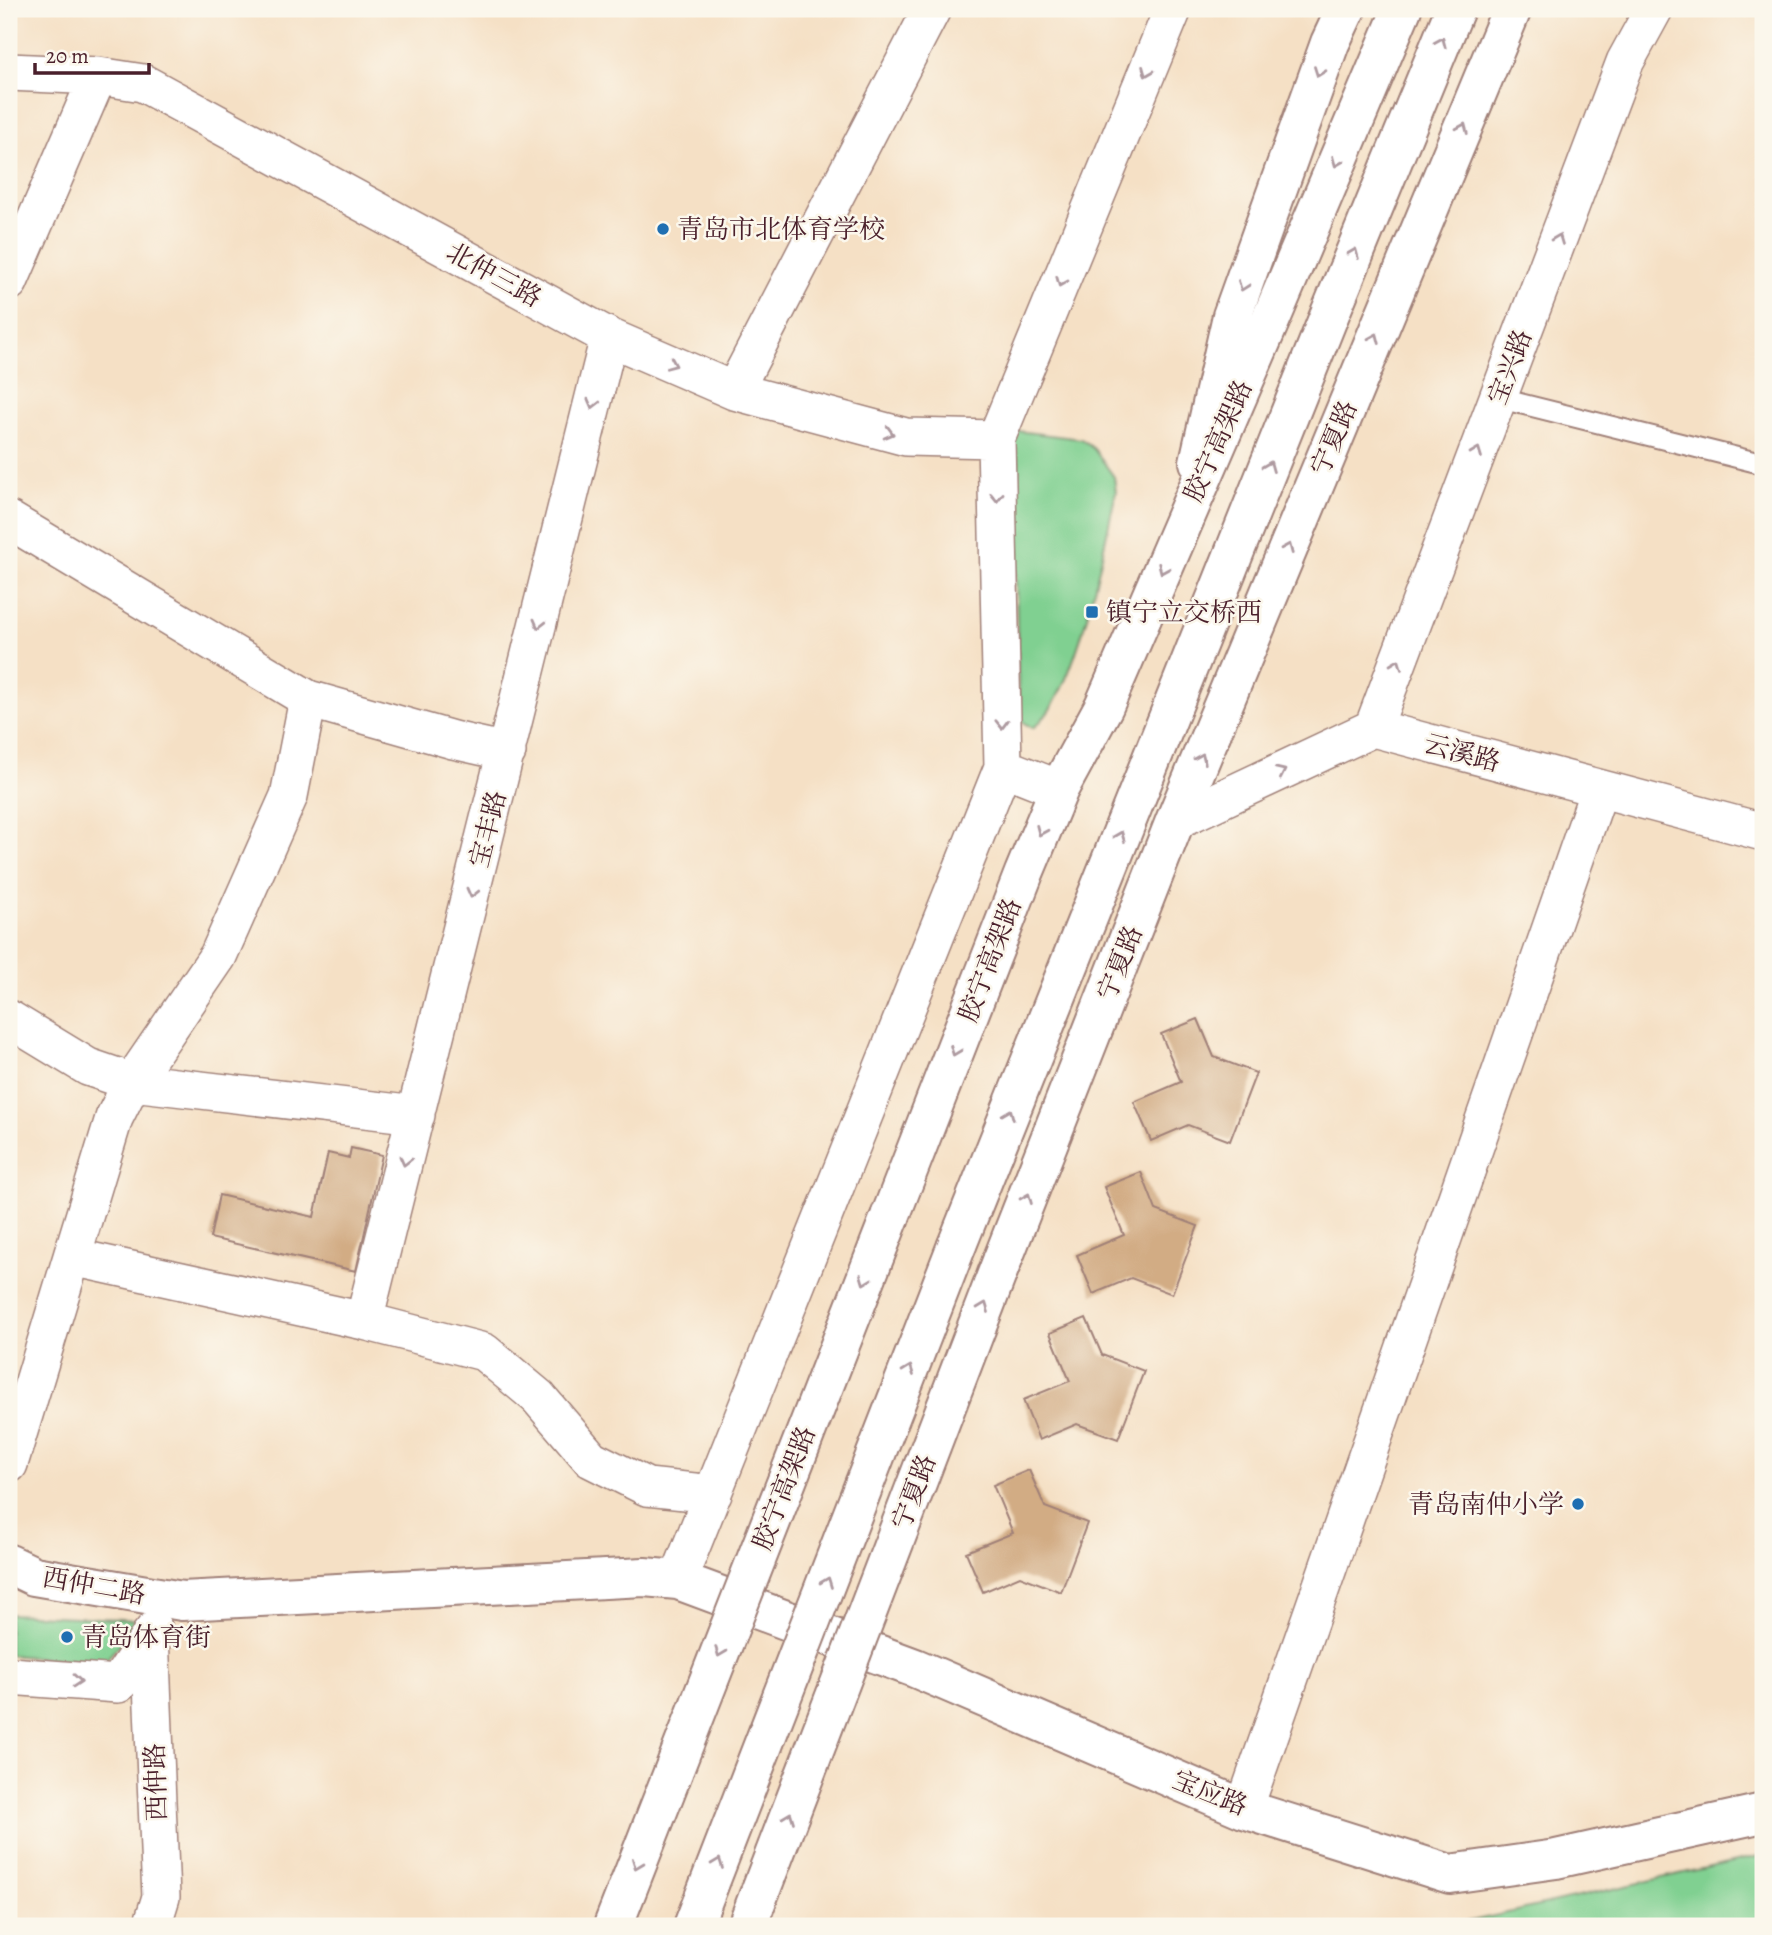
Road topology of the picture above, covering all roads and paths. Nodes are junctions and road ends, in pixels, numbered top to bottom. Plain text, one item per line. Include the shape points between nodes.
1 (932, 9) edge
2 (1173, 9) edge
3 (1346, 9) edge
4 (1402, 9) edge
5 (1455, 9) edge
6 (1512, 9) edge
7 (1654, 9) edge
8 (9, 72) edge
9 (98, 76) junction
10 (9, 282) edge
11 (610, 337) junction
12 (734, 391) junction
13 (1498, 398) junction
14 (996, 439) junction
15 (1763, 464) edge
16 (1189, 506) junction
17 (9, 520) edge
18 (308, 699) junction
19 (1373, 728) junction
20 (507, 752) junction
21 (1003, 767) junction
22 (1059, 789) junction
23 (1600, 790) junction
24 (1175, 821) junction
25 (1763, 832) edge
26 (9, 1019) edge
27 (132, 1082) junction
28 (416, 1115) junction
29 (72, 1257) junction
30 (364, 1321) junction
31 (9, 1464) edge
32 (713, 1494) junction
33 (9, 1564) edge
34 (678, 1580) junction
35 (182, 1601) junction
36 (150, 1635) junction
37 (9, 1676) edge
38 (1244, 1809) junction
39 (1763, 1814) edge
40 (152, 1926) edge
41 (613, 1926) edge
42 (693, 1926) edge
43 (747, 1926) edge

1 - 12 street
2 -> 14 street
3 -> 16 main road via 1232,316
4 -> 16 main road, 胶宁高架路
42 -> 5 main road, 胶宁高架路, bridge via 957,1245
24 -> 6 main road, 宁夏路
13 -> 7 street, 宝兴路 via 1625,62
8 - 9 street, 北仲三路
9 - 10 street
9 - 11 street, 北仲三路 via 143,83
11 -> 12 street, 北仲三路
11 -> 20 street, 宝丰路
12 -> 14 street, 北仲三路 via 906,437
13 - 15 lane
19 -> 13 street, 宝兴路
14 -> 21 street
16 -> 22 main road, 胶宁高架路 via 1104,706
17 - 18 street
18 - 20 street
18 - 27 street via 289,796 218,956
19 - 23 street, 云溪路
24 -> 19 street
20 -> 28 street, 宝丰路
21 - 22 street
21 - 32 street
22 -> 41 main road, 胶宁高架路, bridge
23 - 25 street, 云溪路
23 - 38 street
43 -> 24 main road, 宁夏路, bridge
26 - 27 street via 88,1067
27 - 28 street
27 - 29 street via 114,1118
28 -> 30 street, 宝丰路
29 - 30 street
29 - 31 street
30 - 32 street via 484,1352 538,1397 591,1458 647,1487
32 - 34 street
33 - 35 main road, 西仲二路 via 34,1576
34 - 35 main road, 西仲二路 via 644,1577
34 - 38 main road, 宝应路 via 915,1668
35 - 36 street
37 -> 36 street via 118,1684
36 - 40 street, 西仲路 via 161,1897
38 - 39 main road, 宝应路 via 1450,1874 1556,1859

